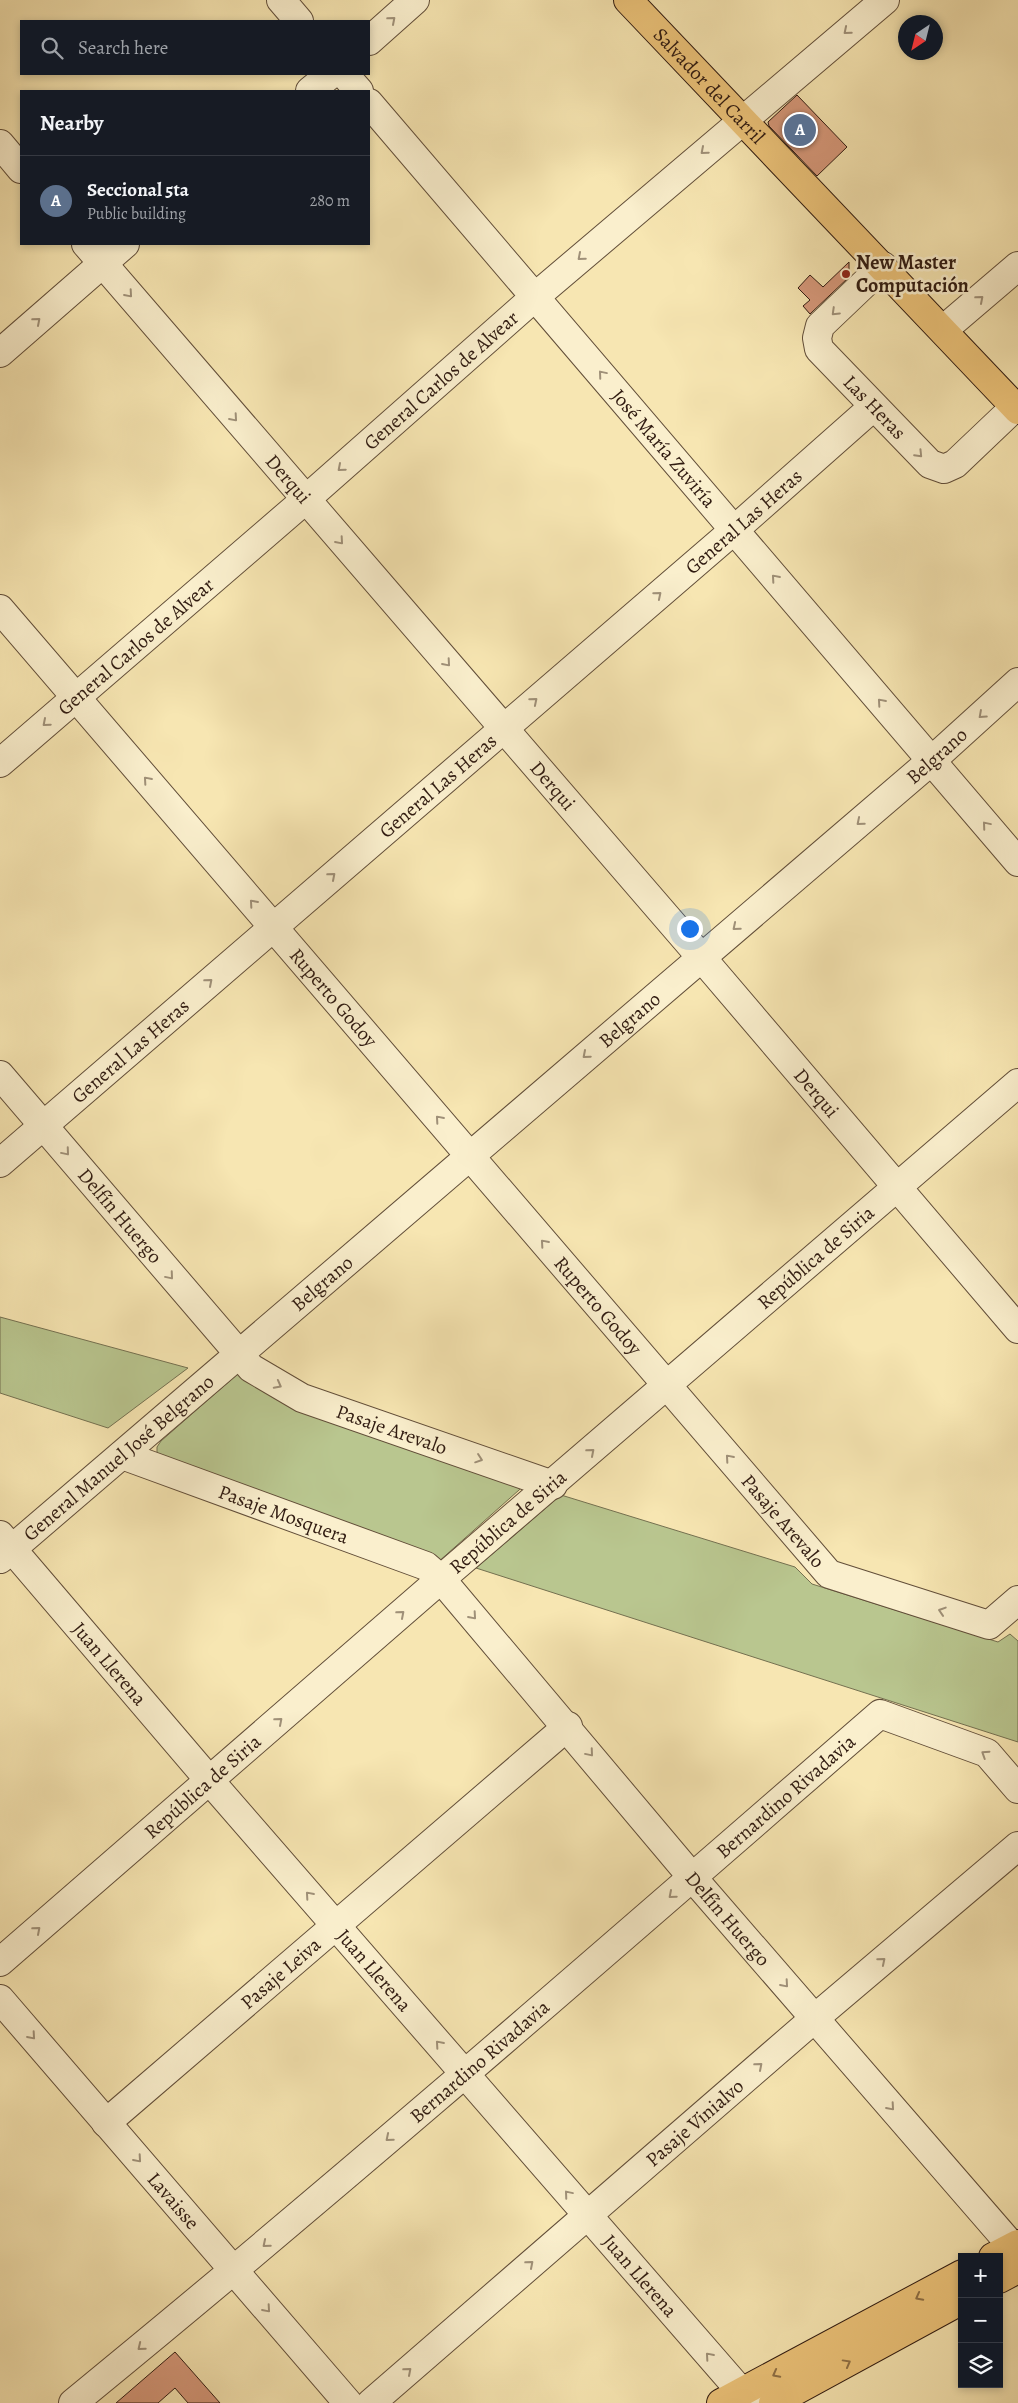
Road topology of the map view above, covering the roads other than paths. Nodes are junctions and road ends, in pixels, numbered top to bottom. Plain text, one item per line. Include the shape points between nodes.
1 (280, 0) edge
2 (415, 0) edge
3 (628, 0) edge
4 (885, 0) edge
5 (298, 20) edge
6 (370, 40) edge
7 (330, 75) edge
8 (345, 75) edge
9 (311, 90) edge
10 (358, 90) edge
11 (370, 104) edge
12 (741, 119) junction
13 (0, 144) edge
14 (20, 168) edge
15 (122, 245) edge
16 (94, 253) edge
17 (883, 266) junction
18 (1018, 266) edge
19 (536, 296) junction
20 (943, 330) junction
21 (0, 353) edge
22 (873, 406) junction
23 (1016, 408) edge
24 (305, 500) junction
25 (734, 531) junction
26 (0, 609) edge
27 (1018, 682) edge
28 (76, 697) junction
29 (503, 727) junction
30 (931, 761) junction
31 (0, 764) edge
32 (1018, 862) edge
33 (273, 926) junction
34 (701, 957) junction
35 (0, 1075) edge
36 (1018, 1083) edge
37 (44, 1126) junction
38 (469, 1155) junction
39 (0, 1163) edge
40 (897, 1187) junction
41 (1018, 1329) edge
42 (238, 1357) junction
43 (667, 1386) junction
44 (122, 1455) junction
45 (553, 1484) junction
46 (4, 1548) edge
47 (441, 1579) junction
48 (1018, 1600) edge
49 (568, 1726) junction
50 (210, 1781) junction
51 (1018, 1789) edge
52 (1018, 1846) edge
53 (692, 1877) junction
54 (337, 1927) junction
55 (0, 1962) edge
56 (0, 1999) edge
57 (815, 2018) junction
58 (465, 2074) junction
59 (106, 2123) junction
60 (586, 2215) junction
61 (1012, 2254) edge
62 (234, 2271) junction
63 (1003, 2271) edge
64 (958, 2276) edge
65 (958, 2302) edge
66 (738, 2400) edge
67 (73, 2403) edge
68 (348, 2403) edge
69 (371, 2403) edge
70 (773, 2403) edge

1 - 5 street
6 -> 2 street
3 - 12 main road, Salvador del Carril
4 -> 12 street, General Carlos de Alvear
7 - 9 street
8 - 10 street
11 - 19 street, José María Zuviría
12 - 17 main road, Salvador del Carril
12 -> 19 street, General Carlos de Alvear
13 - 14 street
15 - 16 street
21 -> 16 street
16 -> 24 street, Derqui
17 - 20 main road, Salvador del Carril
17 -> 22 street, Las Heras via 820,326 817,338 819,349
20 -> 18 street
19 -> 24 street, General Carlos de Alvear
25 -> 19 street, José María Zuviría
20 - 23 main road, Salvador del Carril
22 -> 23 street, Las Heras via 930,464 944,469 955,464
22 - 25 street, General Las Heras
24 - 28 street, General Carlos de Alvear
24 -> 29 street, Derqui
29 -> 25 street, General Las Heras
30 -> 25 street, José María Zuviría
26 - 28 street, Ruperto Godoy
27 -> 30 street, Belgrano
28 -> 31 street, General Carlos de Alvear
33 -> 28 street, Ruperto Godoy
33 -> 29 street, General Las Heras
29 - 34 street, Derqui
32 -> 30 street, José María Zuviría
30 -> 34 street, Belgrano
37 -> 33 street, General Las Heras
38 -> 33 street, Ruperto Godoy
34 -> 38 street, Belgrano
34 - 40 street, Derqui
35 - 37 street, Delfín Huergo
36 - 40 street, República de Siria
37 - 39 street, General Las Heras
37 -> 42 street, Delfín Huergo
38 - 42 street, Belgrano
43 -> 38 street, Ruperto Godoy
40 - 41 street, Derqui
40 - 43 street, República de Siria
42 - 44 street, General Manuel José Belgrano
42 -> 45 street, Pasaje Arevalo via 258,1373 302,1398
45 -> 43 street, República de Siria
48 -> 43 street, Pasaje Arevalo via 989,1625 829,1574
44 - 46 street, General Manuel José Belgrano
44 - 47 street, Pasaje Mosquera via 426,1566
45 - 47 street, República de Siria
46 - 50 street, Juan Llerena
47 -> 49 street, Delfín Huergo
50 -> 47 street, República de Siria
49 -> 53 street, Delfín Huergo
49 - 54 street, Pasaje Leiva
54 -> 50 street, Juan Llerena
55 -> 50 street, República de Siria
51 -> 53 street, Bernardino Rivadavia via 987,1753 880,1714
57 -> 52 street, Pasaje Vinialvo
53 -> 57 street, Delfín Huergo
53 -> 58 street, Bernardino Rivadavia
58 -> 54 street, Juan Llerena
54 - 59 street, Pasaje Leiva
56 -> 59 street, Lavaisse
60 -> 57 street, Pasaje Vinialvo
57 -> 61 street, Delfín Huergo
60 -> 58 street, Juan Llerena
58 -> 62 street, Bernardino Rivadavia
59 -> 62 street, Lavaisse
66 -> 60 street, Juan Llerena
69 -> 60 street, Pasaje Vinialvo
61 - 63 main road
62 -> 67 street, Bernardino Rivadavia
62 -> 68 street, Lavaisse
64 -> 66 main road
70 -> 65 main road

